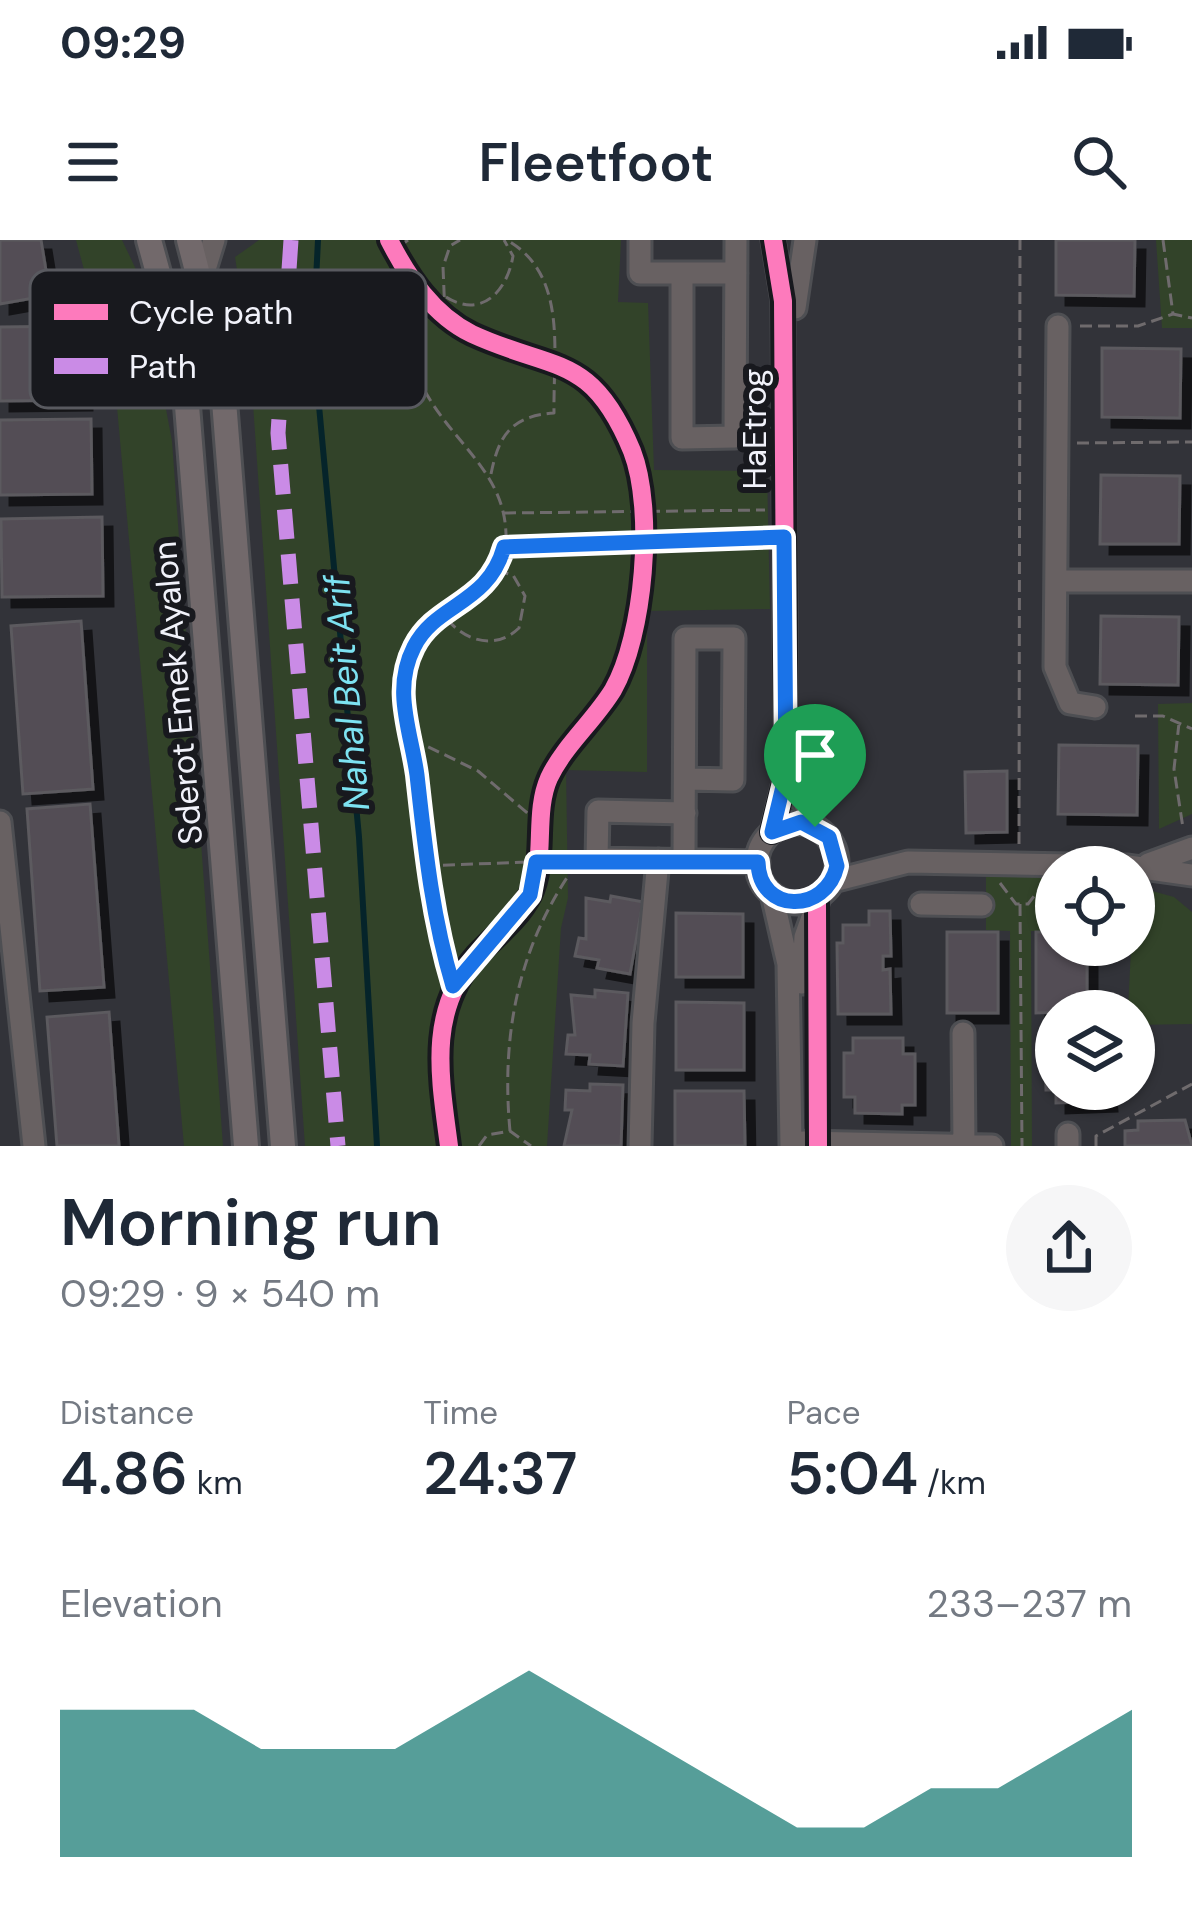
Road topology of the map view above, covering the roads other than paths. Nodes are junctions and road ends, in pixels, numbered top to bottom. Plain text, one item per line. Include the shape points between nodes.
1 (149, 240) edge
2 (189, 240) edge
3 (214, 240) edge
4 (640, 240) edge
5 (736, 240) edge
6 (773, 240) edge
7 (805, 240) edge
8 (157, 270) edge
9 (199, 270) edge
10 (205, 270) edge
11 (682, 273) junction
12 (736, 273) junction
13 (1058, 326) road end
14 (187, 408) edge
15 (225, 408) edge
16 (1056, 581) junction
17 (1192, 581) edge
18 (1095, 707) dead end
19 (685, 779) junction
20 (685, 812) junction
21 (0, 822) edge
22 (772, 832) junction
23 (824, 835) junction
24 (1189, 849) edge
25 (1155, 859) edge
26 (658, 860) junction
27 (685, 860) junction
28 (758, 862) junction
29 (908, 862) junction
30 (955, 863) junction
31 (1035, 865) edge
32 (1155, 870) edge
33 (1192, 875) edge
34 (826, 888) junction
35 (772, 894) junction
36 (921, 904) dead end
37 (954, 905) junction
38 (982, 905) dead end
39 (9, 977) edge
40 (963, 1033) dead end
41 (964, 1144) edge
42 (799, 1145) edge
43 (34, 1146) edge
44 (246, 1146) edge
45 (283, 1146) edge
46 (640, 1146) edge
47 (992, 1146) edge

1 - 8 main road, Sderot Emek Ayalon
2 - 9 main road, Sderot Emek Ayalon
3 - 10 street
4 - 11 street via 640,273
5 - 12 street
6 - 22 street, HaEtrog via 783,301 786,774
7 - 23 street, HaEtrog via 795,310 799,773
11 - 12 street
11 - 12 street via 682,438 735,437
13 - 16 street
14 - 44 main road, Sderot Emek Ayalon
15 - 45 main road, Sderot Emek Ayalon
16 - 17 street
16 - 18 street via 1056,682 1070,703
19 - 19 street via 686,638 734,638 733,779
19 - 20 street
20 - 26 street via 598,812 597,860
20 - 27 street
21 - 39 street
22 - 23 street via 792,823
22 - 28 street
23 - 29 street
23 - 34 street via 837,866
24 - 25 street
26 - 27 street
26 - 46 street
27 - 28 street
28 - 35 street
29 - 30 street
29 - 34 street
30 - 31 street
30 - 37 street
32 - 33 street
34 - 35 street via 796,903
34 - 42 street via 803,956
35 - 42 street via 788,964
36 - 37 street
37 - 38 street
39 - 43 street
40 - 41 street
41 - 42 street
41 - 47 street

